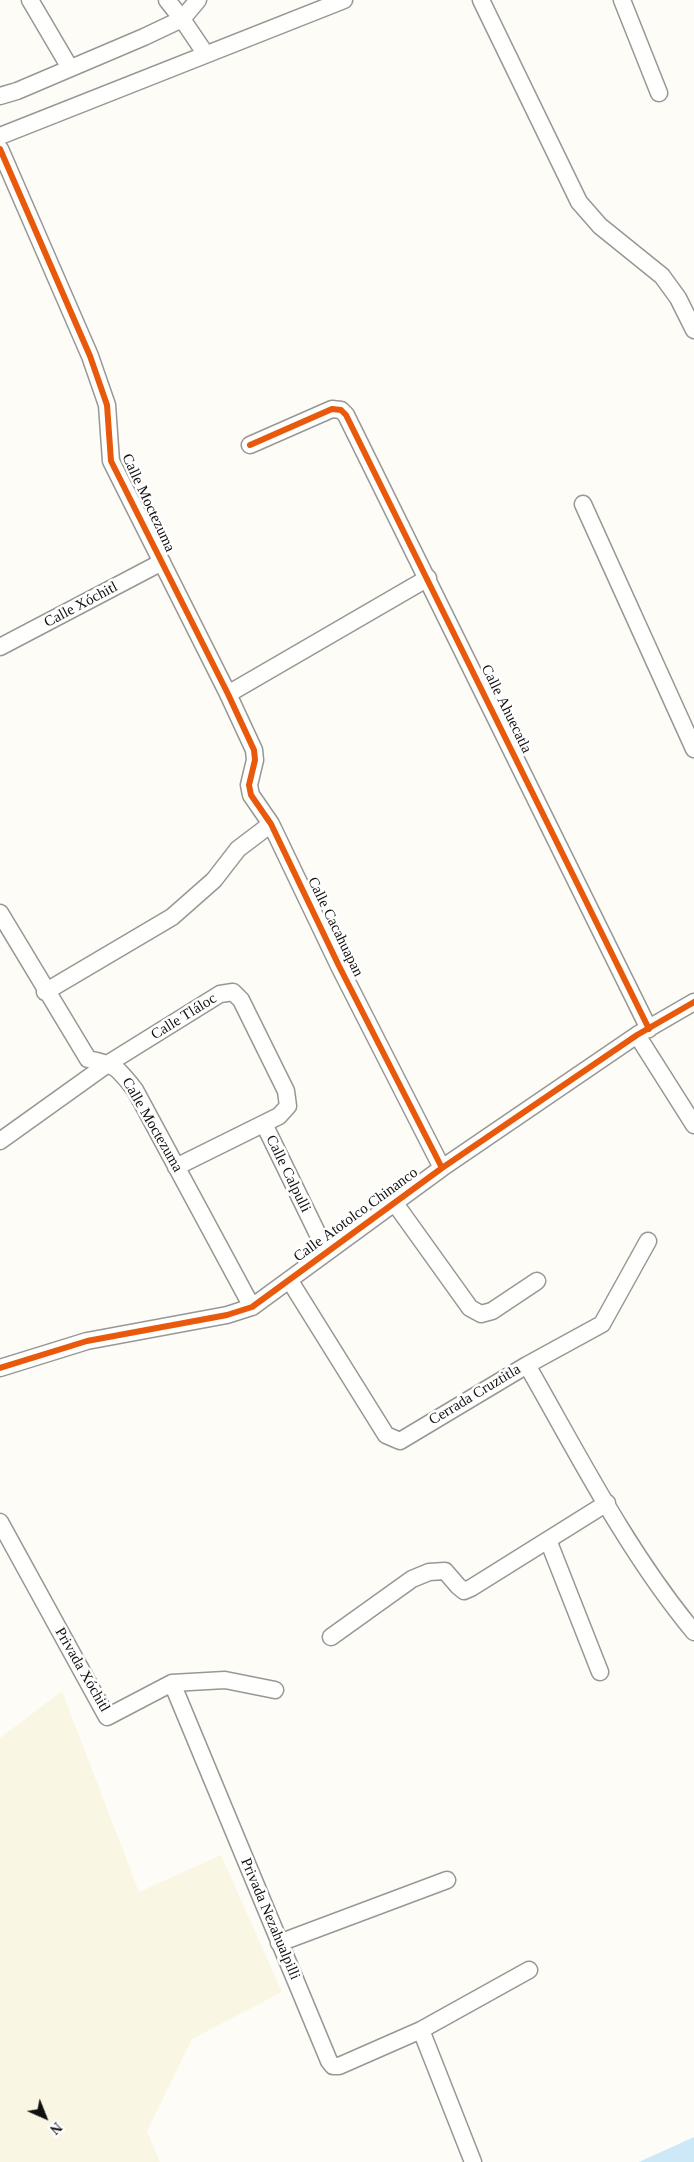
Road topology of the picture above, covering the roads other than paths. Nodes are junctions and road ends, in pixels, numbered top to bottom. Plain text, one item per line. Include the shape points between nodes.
1 (30, 0) edge
2 (167, 0) edge
3 (198, 0) edge
4 (344, 0) edge
5 (481, 0) edge
6 (622, 0) edge
7 (182, 19) junction
8 (205, 53) junction
9 (70, 68) junction
10 (659, 93) dead end
11 (0, 96) edge
12 (0, 136) edge
13 (0, 149) edge
14 (694, 330) edge
15 (250, 445) dead end
16 (583, 504) dead end
17 (162, 562) junction
18 (428, 578) junction
19 (0, 647) edge
20 (228, 694) junction
21 (694, 749) edge
22 (271, 824) junction
23 (0, 913) edge
24 (45, 992) junction
25 (694, 1002) edge
26 (643, 1032) junction
27 (109, 1063) junction
28 (264, 1124) junction
29 (694, 1125) edge
30 (0, 1141) edge
31 (176, 1167) junction
32 (442, 1168) junction
33 (394, 1202) junction
34 (648, 1241) dead end
35 (326, 1251) junction
36 (290, 1280) junction
37 (537, 1281) dead end
38 (252, 1307) junction
39 (527, 1365) junction
40 (0, 1368) edge
41 (607, 1503) junction
42 (0, 1522) edge
43 (548, 1540) junction
44 (694, 1632) edge
45 (331, 1636) dead end
46 (600, 1672) dead end
47 (172, 1683) junction
48 (275, 1690) dead end
49 (447, 1880) dead end
50 (279, 1943) junction
51 (529, 1970) dead end
52 (421, 2030) junction
53 (472, 2162) edge

1 - 9 street
2 - 7 street
3 - 7 street
4 - 8 street
5 - 14 street via 579,202 600,226 662,276 678,298
6 - 10 street
7 - 8 street
7 - 9 street
8 - 12 street
9 - 11 street
13 - 17 street, Calle Moctezuma via 90,356 107,405 111,461
15 - 18 street, Calle Ahuecatla via 332,409 341,410
16 - 21 street
17 - 19 street, Calle Xóchitl
17 - 20 street, Calle Moctezuma
18 - 20 street
18 - 26 street, Calle Ahuecatla
20 - 22 street, Calle Cacahuapan via 254,750 249,784 251,795
22 - 24 street via 238,849 214,880 172,916
22 - 32 street, Calle Cacahuapan
23 - 24 street, Calle Moctezuma
24 - 27 street, Calle Moctezuma via 88,1060
25 - 26 street, Calle Atotolco Chinanco
26 - 29 street, Calle Ahuecatla
26 - 32 street, Calle Atotolco Chinanco
27 - 28 street, Calle Tláloc via 220,994 233,992 241,1000 286,1091 288,1106 279,1116
27 - 30 street, Calle Tláloc
27 - 31 street, Calle Moctezuma via 135,1090
28 - 31 street, Calle Tláloc
28 - 35 street, Calle Calpulli
31 - 38 street, Calle Moctezuma
32 - 33 street, Calle Atotolco Chinanco
33 - 35 street, Calle Atotolco Chinanco
33 - 37 street via 470,1308 481,1314 492,1311
34 - 39 street via 602,1324
35 - 36 street, Calle Atotolco Chinanco
36 - 38 street, Calle Atotolco Chinanco
36 - 39 street, Cerrada Cruztitla via 386,1435 400,1441
38 - 40 street, Calle Atotolco Chinanco via 87,1341
39 - 41 street, Cerrada Cruztitla
41 - 43 street
41 - 44 street, Cerrada Cruztitla via 666,1598
42 - 47 street, Privada Xóchitl via 107,1717
43 - 45 street via 471,1588 464,1590 445,1571 429,1572 412,1579
43 - 46 street
47 - 48 street, Privada Xóchitl via 225,1680
47 - 50 street, Privada Nezahualpilli
49 - 50 street
50 - 52 street, Privada Nezahualpilli via 333,2066
51 - 52 street, Privada Nezahualpilli
52 - 53 street

